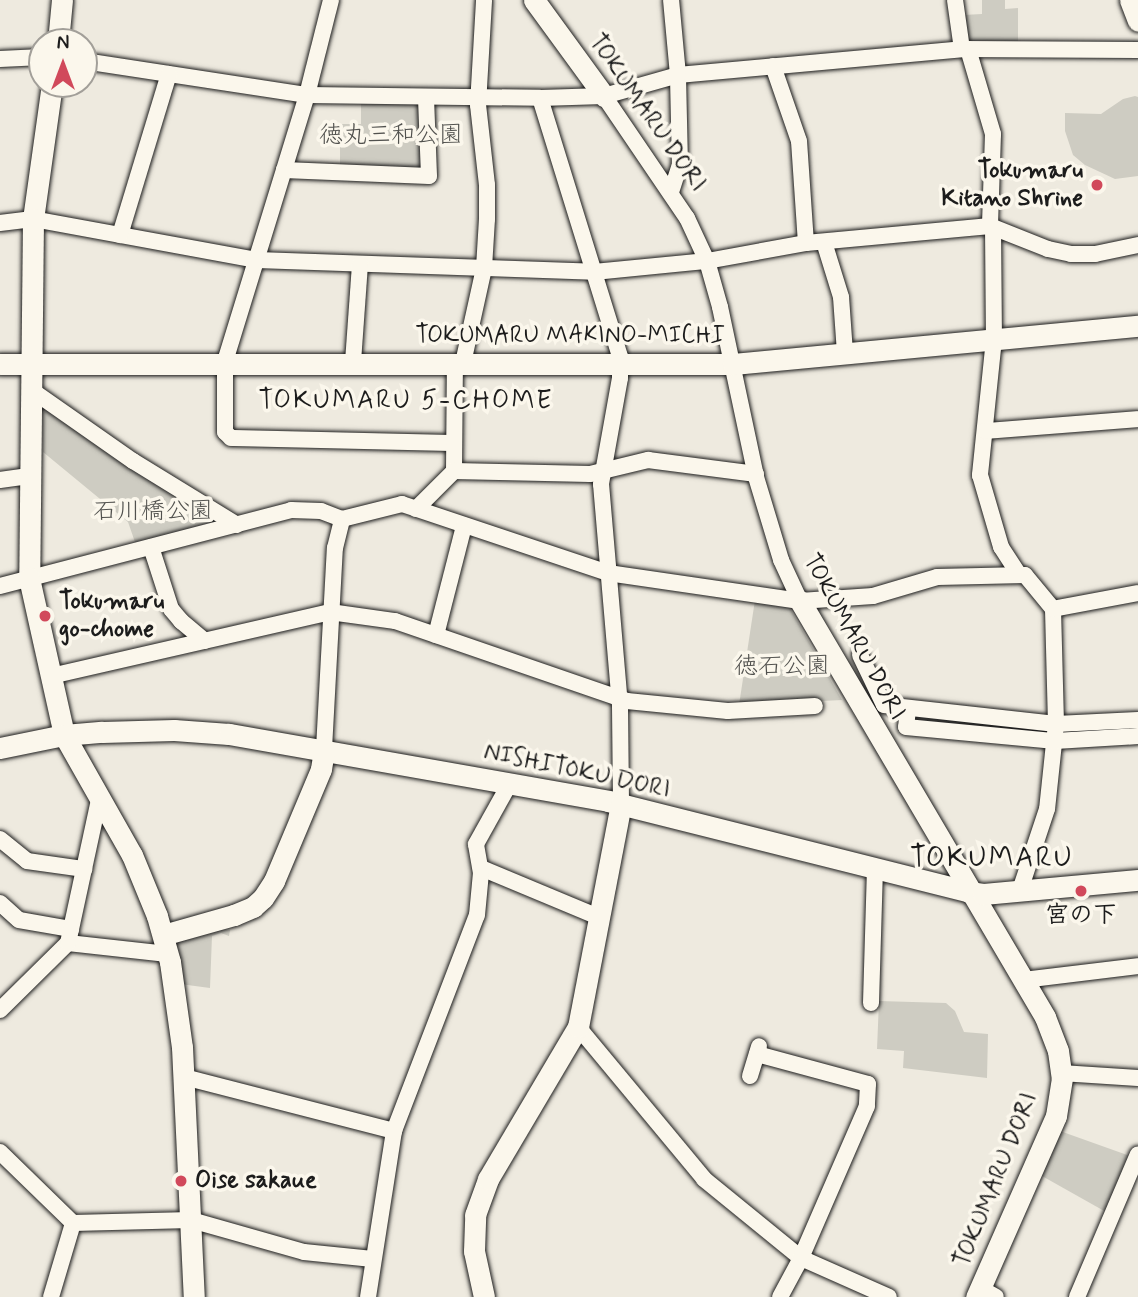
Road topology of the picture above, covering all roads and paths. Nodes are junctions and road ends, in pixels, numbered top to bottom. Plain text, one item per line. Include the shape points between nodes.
1 (62, 0) edge
2 (331, 0) edge
3 (485, 0) edge
4 (534, 0) edge
5 (671, 0) edge
6 (955, 0) edge
7 (1130, 0) edge
8 (1138, 21) edge
9 (59, 28) edge
10 (965, 49) junction
11 (1138, 50) edge
12 (28, 58) edge
13 (0, 59) edge
14 (98, 63) edge
15 (772, 66) junction
16 (169, 74) junction
17 (678, 75) junction
18 (307, 95) junction
19 (604, 96) junction
20 (426, 97) junction
21 (478, 97) junction
22 (50, 98) edge
23 (540, 98) junction
24 (284, 170) junction
25 (671, 192) junction
26 (33, 219) junction
27 (0, 223) edge
28 (991, 227) junction
29 (120, 235) junction
30 (806, 243) junction
31 (824, 243) junction
32 (1138, 245) edge
33 (257, 260) junction
34 (706, 261) junction
35 (360, 264) junction
36 (484, 268) junction
37 (594, 272) junction
38 (1138, 326) edge
39 (994, 339) junction
40 (845, 352) junction
41 (30, 362) junction
42 (225, 362) junction
43 (353, 362) junction
44 (459, 363) junction
45 (620, 363) junction
46 (733, 363) junction
47 (0, 364) edge
48 (30, 389) junction
49 (1138, 419) edge
50 (986, 430) junction
51 (454, 443) junction
52 (454, 471) junction
53 (602, 472) junction
54 (755, 474) junction
55 (29, 476) junction
56 (0, 480) edge
57 (416, 509) junction
58 (342, 519) junction
59 (237, 525) junction
60 (464, 526) junction
61 (151, 547) junction
62 (608, 573) junction
63 (1019, 575) junction
64 (29, 578) junction
65 (0, 586) edge
66 (1138, 593) edge
67 (800, 601) junction
68 (1053, 609) junction
69 (330, 612) junction
70 (436, 635) junction
71 (205, 641) junction
72 (860, 656) dead end
73 (51, 676) junction
74 (618, 698) junction
75 (815, 706) dead end
76 (908, 709) junction
77 (1138, 720) edge
78 (1056, 724) junction
79 (64, 735) junction
80 (1138, 736) edge
81 (1055, 741) junction
82 (0, 748) edge
83 (324, 749) junction
84 (510, 783) junction
85 (100, 795) junction
86 (621, 804) junction
87 (0, 839) edge
88 (481, 868) junction
89 (875, 868) junction
90 (84, 869) junction
91 (1138, 880) edge
92 (1020, 890) junction
93 (969, 892) junction
94 (0, 903) edge
95 (601, 918) junction
96 (69, 936) junction
97 (165, 944) junction
98 (1138, 966) edge
99 (1023, 980) junction
100 (871, 1003) dead end
101 (0, 1010) edge
102 (578, 1027) junction
103 (1061, 1073) junction
104 (750, 1076) dead end
105 (184, 1077) junction
106 (1138, 1078) edge
107 (394, 1131) junction
108 (0, 1152) edge
109 (1138, 1154) edge
110 (191, 1220) junction
111 (73, 1223) junction
112 (801, 1258) junction
113 (373, 1259) junction
114 (984, 1294) edge
115 (51, 1297) edge
116 (194, 1297) edge
117 (368, 1297) edge
118 (484, 1297) edge
119 (780, 1297) edge
120 (889, 1297) edge
121 (1077, 1297) edge

1 - 9 street
2 - 18 street
3 - 21 street
4 - 19 street, TOKUMARU DORI
5 - 17 street
6 - 10 street
7 - 8 street
10 - 11 street
10 - 15 street
10 - 28 street via 993,134
12 - 13 street
14 - 16 street
15 - 17 street
15 - 30 street via 799,141
16 - 18 street
16 - 29 street
17 - 19 street
17 - 25 street via 680,165
18 - 20 street
18 - 24 street
19 - 23 street
19 - 25 street, TOKUMARU DORI
20 - 21 street
20 - 24 street via 429,176
21 - 23 street
21 - 36 street via 487,185
22 - 26 street
23 - 37 street
24 - 33 street
25 - 34 street, TOKUMARU DORI
26 - 27 street
26 - 29 street
26 - 41 street
28 - 31 street
28 - 32 street via 1071,254
28 - 39 street
29 - 33 street
30 - 31 street
30 - 34 street
31 - 40 street via 841,297
33 - 35 street
33 - 42 street
34 - 37 street
34 - 46 street, TOKUMARU DORI
35 - 36 street
35 - 43 street
36 - 37 street
36 - 44 street
37 - 45 street
38 - 39 street, TOKUMARU MAKINO-MICHI
39 - 40 street, TOKUMARU MAKINO-MICHI
39 - 50 street
40 - 46 street, TOKUMARU MAKINO-MICHI
41 - 42 street, TOKUMARU MAKINO-MICHI
41 - 47 street, TOKUMARU MAKINO-MICHI
41 - 48 street
42 - 43 street, TOKUMARU MAKINO-MICHI
42 - 51 street via 225,432 231,438
43 - 44 street, TOKUMARU MAKINO-MICHI
44 - 45 street, TOKUMARU MAKINO-MICHI
44 - 51 street
45 - 46 street, TOKUMARU MAKINO-MICHI
45 - 53 street
46 - 54 street, TOKUMARU DORI
48 - 55 street
48 - 59 street via 133,461
49 - 50 street
50 - 63 street via 980,475 1001,547
51 - 52 street
52 - 53 street
52 - 57 street
53 - 54 street via 648,460
53 - 62 street
54 - 67 street, TOKUMARU DORI via 780,560
55 - 56 street
55 - 64 street
57 - 58 street via 402,504
57 - 60 street
58 - 59 street via 300,509
58 - 69 street
59 - 61 street
60 - 62 street
60 - 70 street
61 - 64 street
61 - 71 street via 171,609
62 - 67 street
62 - 74 street
63 - 67 street via 937,576 873,596
63 - 68 street via 1034,583
64 - 65 street
64 - 73 street
66 - 68 street
67 - 93 street, TOKUMARU DORI
68 - 78 street
69 - 70 street via 395,621
69 - 71 street
69 - 83 street
70 - 74 street
71 - 73 street
72 - 76 street via 884,705
73 - 79 street
74 - 75 street via 728,711
74 - 86 street
76 - 78 street
76 - 81 street via 906,727
77 - 78 street
78 - 81 street
79 - 82 street, NISHITOKU DORI
79 - 83 street, NISHITOKU DORI via 207,732
79 - 85 street
80 - 81 street
81 - 92 street via 1047,809
83 - 84 street, NISHITOKU DORI
83 - 97 street via 321,769 263,898
84 - 86 street, NISHITOKU DORI
84 - 88 street via 476,844
85 - 90 street
85 - 97 street via 132,855
86 - 89 street, NISHITOKU DORI
86 - 95 street
87 - 90 street via 27,861
88 - 95 street
88 - 107 street via 477,915
89 - 93 street, NISHITOKU DORI
89 - 100 street
90 - 96 street
91 - 92 street, NISHITOKU DORI
92 - 93 street, NISHITOKU DORI
93 - 99 street, TOKUMARU DORI
94 - 96 street via 19,920
95 - 102 street
96 - 97 street
96 - 101 street
97 - 105 street via 178,1007
98 - 99 street
99 - 103 street, TOKUMARU DORI via 1048,1023
102 - 112 street via 704,1179
102 - 118 street via 480,1198 473,1233
103 - 106 street
103 - 114 street, TOKUMARU DORI via 1056,1116
104 - 112 street via 758,1049 868,1080 867,1106
105 - 107 street
105 - 110 street
107 - 113 street
108 - 111 street
109 - 121 street
110 - 111 street
110 - 113 street via 304,1252
110 - 116 street
111 - 115 street
112 - 119 street
112 - 120 street
113 - 117 street

